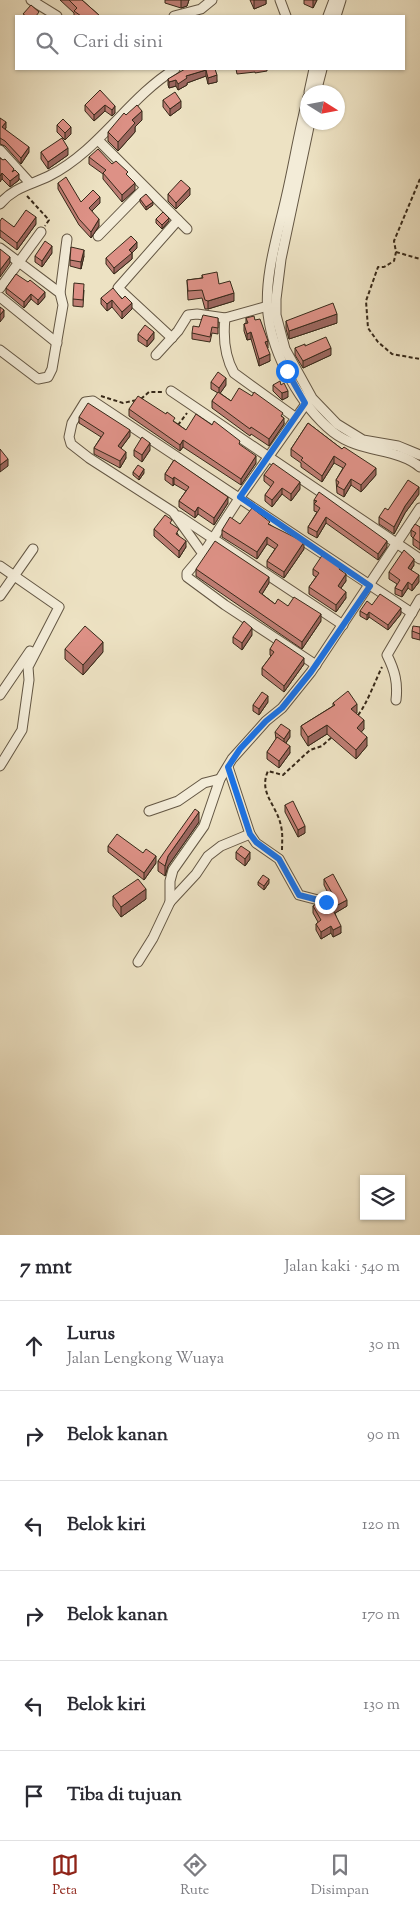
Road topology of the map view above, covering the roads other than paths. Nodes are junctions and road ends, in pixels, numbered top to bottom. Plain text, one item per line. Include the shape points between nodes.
1 (30, 0) edge
2 (212, 0) edge
3 (280, 0) edge
4 (334, 0) edge
5 (341, 0) edge
6 (55, 15) edge
7 (178, 15) edge
8 (286, 15) edge
9 (328, 15) edge
10 (336, 15) edge
11 (314, 70) edge
12 (322, 70) edge
13 (171, 71) edge
14 (311, 85) edge
15 (318, 85) edge
16 (301, 130) edge
17 (308, 130) edge
18 (98, 140) junction
19 (0, 150) edge
20 (30, 183) junction
21 (145, 188) junction
22 (2, 199) edge
23 (178, 220) junction
24 (188, 229) dead end
25 (41, 232) road end
26 (98, 236) dead end
27 (67, 239) dead end
28 (0, 248) edge
29 (20, 263) junction
30 (0, 288) edge
31 (60, 293) junction
32 (0, 297) edge
33 (268, 306) junction
34 (225, 318) junction
35 (172, 338) junction
36 (57, 343) junction
37 (0, 350) edge
38 (156, 356) dead end
39 (171, 391) road end
40 (308, 400) junction
41 (296, 418) junction
42 (420, 455) edge
43 (267, 458) junction
44 (420, 467) edge
45 (240, 497) junction
46 (420, 508) edge
47 (174, 512) junction
48 (213, 539) junction
49 (397, 544) junction
50 (32, 548) dead end
51 (203, 554) junction
52 (420, 559) edge
53 (0, 566) edge
54 (15, 575) junction
55 (370, 586) junction
56 (0, 596) edge
57 (420, 599) edge
58 (60, 608) junction
59 (412, 613) junction
60 (343, 625) junction
61 (316, 666) junction
62 (0, 695) edge
63 (396, 700) dead end
64 (0, 766) edge
65 (228, 767) junction
66 (220, 779) junction
67 (149, 810) dead end
68 (250, 834) junction
69 (170, 902) junction
70 (326, 902) edge
71 (138, 962) dead end

1 - 6 street
2 - 7 street via 201,10
3 - 8 street
4 - 9 street
5 - 10 street
11 - 14 street
12 - 15 street
13 - 18 street
16 - 33 street via 276,244
17 - 40 street via 281,259 276,300 276,315 285,350
18 - 20 street via 65,166
18 - 21 street
19 - 20 street
20 - 22 street
21 - 23 street
21 - 26 street
23 - 24 street
23 - 35 street via 118,288
25 - 29 street
27 - 31 street
28 - 29 street
29 - 30 street
29 - 31 street
31 - 36 street via 63,304
32 - 36 street
33 - 34 street
33 - 40 street via 280,353
34 - 35 street via 191,314
34 - 41 street via 223,335 228,362 234,373
35 - 38 street
36 - 37 street via 50,374 41,380
39 - 43 street
40 - 41 street
40 - 42 street via 363,440 398,446
40 - 44 street via 322,423 355,446 409,459
41 - 43 street
43 - 45 street
43 - 49 street
45 - 47 street via 93,401 85,402 75,416 70,432 71,444
45 - 48 street
45 - 55 street
46 - 49 street
47 - 48 street
47 - 51 street
48 - 51 street
48 - 60 street
49 - 52 street
49 - 55 street
50 - 54 street
51 - 61 street via 187,573 189,579
53 - 54 street
54 - 56 street
54 - 58 street
55 - 59 street
55 - 60 street
57 - 59 street
58 - 62 street
58 - 64 street via 28,667 22,730
59 - 63 street via 387,655 398,685
60 - 61 street
61 - 65 street via 282,708 240,749
65 - 66 street
65 - 68 street
66 - 67 street via 204,782 178,801
66 - 69 street via 204,826 171,874
68 - 69 street via 221,846 208,856
68 - 70 street via 279,859 299,895
69 - 71 street

